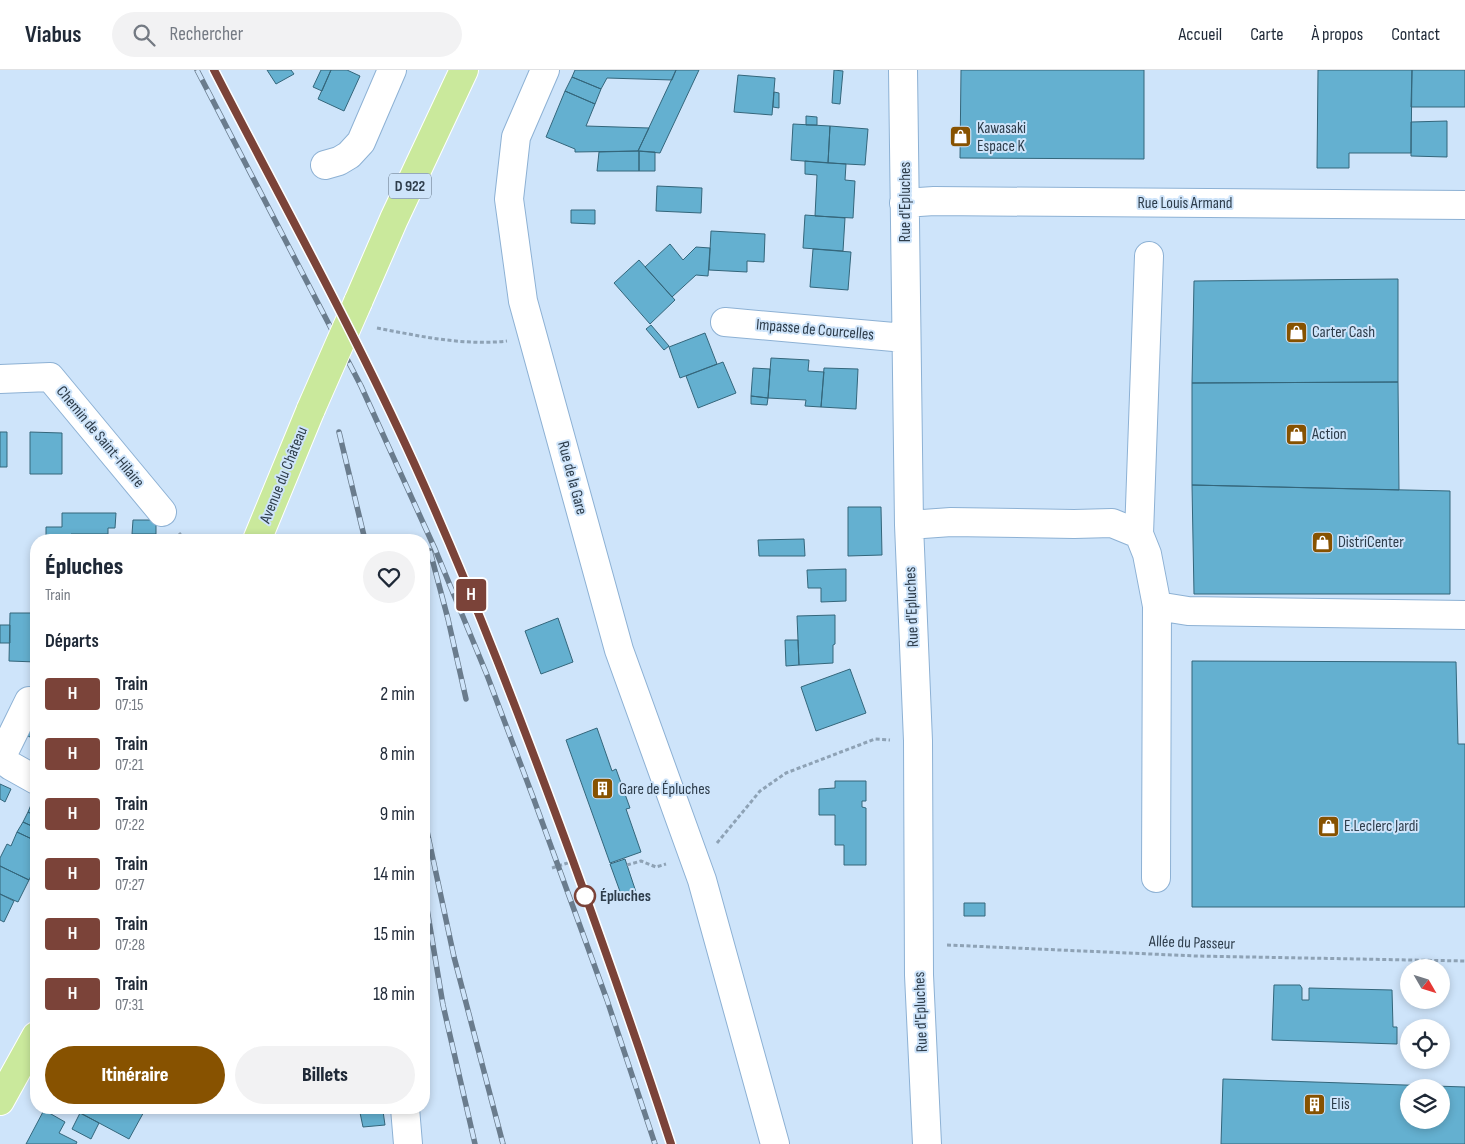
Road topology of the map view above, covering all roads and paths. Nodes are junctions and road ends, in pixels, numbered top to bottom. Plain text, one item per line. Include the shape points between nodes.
1 (392, 70) edge
2 (464, 70) edge
3 (545, 70) edge
4 (903, 70) edge
5 (325, 165) dead end
6 (904, 203) junction
7 (1465, 204) edge
8 (1149, 256) dead end
9 (725, 322) dead end
10 (375, 328) dead end
11 (533, 338) junction
12 (905, 338) junction
13 (0, 378) edge
14 (162, 512) dead end
15 (909, 525) junction
16 (259, 534) edge
17 (1139, 534) junction
18 (1157, 606) junction
19 (1465, 616) edge
20 (29, 702) dead end
21 (918, 741) junction
22 (0, 758) edge
23 (30, 777) edge
24 (711, 849) dead end
25 (577, 860) dead end
26 (552, 868) dead end
27 (1156, 878) dead end
28 (919, 945) junction
29 (1465, 960) edge
30 (30, 1047) edge
31 (0, 1101) edge
32 (406, 1114) edge
33 (408, 1144) edge
34 (775, 1144) edge
35 (927, 1144) edge

1 - 5 street via 361,142 344,158
2 - 16 main road, Avenue du Château / D 922, bridge via 394,219
3 - 11 street, Rue de la Gare via 516,137 508,199 523,301
4 - 6 street, Rue d'Epluches
6 - 7 street, Rue Louis Armand
6 - 12 street, Rue d'Epluches
8 - 17 street
9 - 12 street, Impasse de Courcelles
10 - 11 path via 485,343
11 - 34 street, Rue de la Gare via 620,650 702,880
12 - 15 street, Rue d'Epluches
13 - 14 street, Chemin de Saint-Hilaire via 50,377
15 - 17 street via 951,522 1112,523
15 - 21 street, Rue d'Epluches
17 - 18 street via 1147,554
18 - 19 street via 1188,611
18 - 27 street
20 - 22 street
21 - 24 path via 875,739 786,773 760,791
21 - 28 street, Rue d'Epluches
22 - 23 street
25 - 26 path
28 - 29 path, Allée du Passeur via 965,944 1196,956
28 - 35 street, Rue d'Epluches
30 - 31 main road
32 - 33 street

